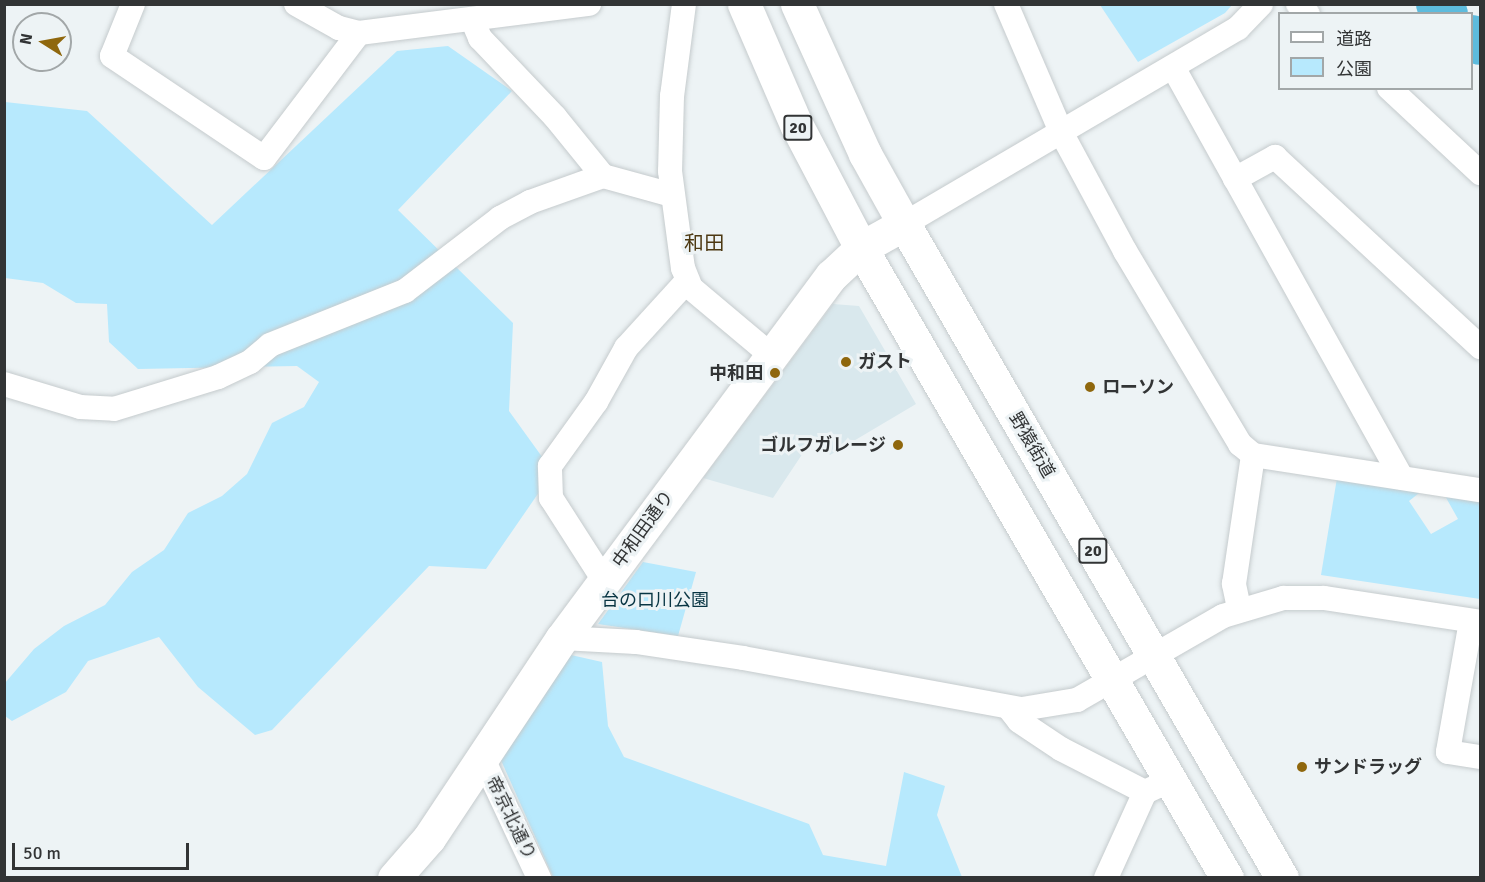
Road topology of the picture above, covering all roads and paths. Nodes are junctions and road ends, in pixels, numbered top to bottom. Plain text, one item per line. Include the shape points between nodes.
1 (132, 4) edge
2 (296, 4) edge
3 (589, 4) edge
4 (684, 4) edge
5 (744, 4) edge
6 (796, 4) edge
7 (1006, 4) edge
8 (1261, 4) edge
9 (502, 10) edge
10 (472, 19) junction
11 (345, 22) edge
12 (1173, 68) junction
13 (1391, 90) edge
14 (1062, 134) junction
15 (1480, 173) edge
16 (603, 176) junction
17 (1235, 179) junction
18 (672, 195) junction
19 (904, 224) junction
20 (861, 248) junction
21 (687, 281) junction
22 (1480, 347) edge
23 (772, 356) junction
24 (4, 384) edge
25 (1253, 455) junction
26 (1402, 478) junction
27 (1480, 490) edge
28 (604, 582) junction
29 (1239, 608) junction
30 (1476, 621) edge
31 (562, 638) junction
32 (1153, 656) junction
33 (1114, 678) junction
34 (1009, 708) junction
35 (1480, 757) edge
36 (483, 759) junction
37 (1158, 786) junction
38 (394, 878) edge
39 (539, 878) edge
40 (1106, 878) edge
41 (1227, 878) edge
42 (1282, 878) edge

1 - 11 street via 112,56 264,159
2 - 11 street
3 - 9 street
4 - 18 street via 672,96
5 - 20 main road, 20 via 796,124
6 - 19 main road, 野猿街道 / 20 via 865,154
7 - 14 street
8 - 12 street via 1238,28
9 - 10 street
10 - 11 street
10 - 16 street via 480,38 555,117
12 - 14 street
12 - 17 street
13 - 15 street
14 - 19 street
14 - 25 street via 1131,262 1240,444
16 - 18 street
16 - 24 street via 530,202 500,218 405,291 270,345 250,362 218,377 114,409 80,407
17 - 22 street via 1275,157
17 - 26 street
18 - 21 street
19 - 20 main road, 中和田通り
19 - 32 main road, 野猿街道 / 20
20 - 23 main road, 中和田通り via 831,276
20 - 33 main road, 20
21 - 23 street
21 - 28 street via 626,348 596,402 550,466 551,498
23 - 28 main road, 中和田通り
25 - 26 street
25 - 29 street via 1234,584
26 - 27 street
28 - 31 main road, 中和田通り
29 - 30 street via 1283,598 1324,598
29 - 32 street
30 - 35 street via 1448,752
31 - 34 street via 636,642 742,658
31 - 36 main road, 中和田通り
32 - 33 street
32 - 42 main road, 野猿街道 / 20
33 - 34 street via 1062,705
33 - 37 main road, 20
34 - 37 street via 1018,721 1061,749
36 - 38 main road, 中和田通り via 429,838
36 - 39 street, 帝京北通り
37 - 40 street
37 - 41 main road, 20

